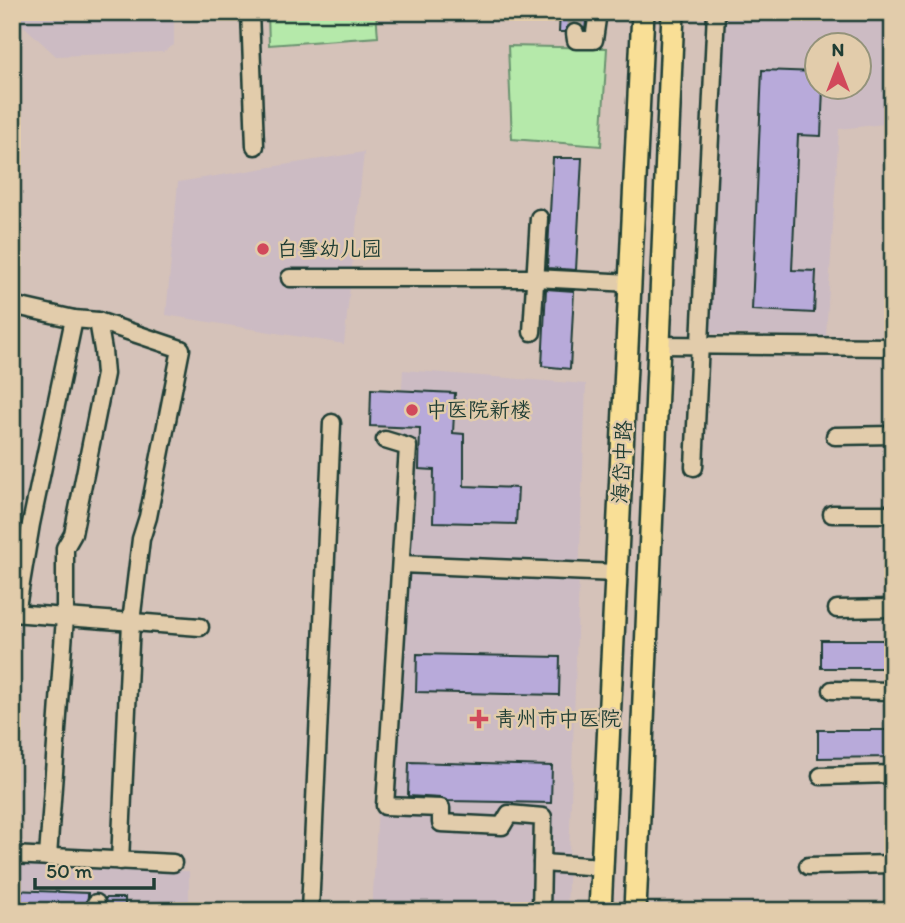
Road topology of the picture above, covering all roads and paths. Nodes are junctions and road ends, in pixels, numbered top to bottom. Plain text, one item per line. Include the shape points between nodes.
1 (250, 12) edge
2 (598, 12) edge
3 (643, 12) edge
4 (673, 12) edge
5 (716, 12) edge
6 (576, 33) dead end
7 (255, 146) dead end
8 (539, 218) dead end
9 (290, 278) dead end
10 (536, 278) junction
11 (631, 284) junction
12 (12, 305) edge
13 (74, 319) junction
14 (98, 321) junction
15 (532, 332) dead end
16 (659, 345) junction
17 (893, 347) edge
18 (332, 423) dead end
19 (893, 435) edge
20 (835, 436) dead end
21 (385, 440) dead end
22 (694, 467) dead end
23 (832, 514) dead end
24 (893, 514) edge
25 (401, 564) junction
26 (616, 573) junction
27 (893, 608) edge
28 (836, 609) dead end
29 (14, 613) edge
30 (65, 617) junction
31 (131, 622) junction
32 (200, 627) dead end
33 (832, 690) dead end
34 (893, 691) edge
35 (893, 774) edge
36 (821, 776) dead end
37 (12, 855) edge
38 (48, 857) junction
39 (120, 861) junction
40 (173, 863) dead end
41 (542, 863) junction
42 (893, 864) edge
43 (808, 866) dead end
44 (602, 867) junction
45 (310, 911) edge
46 (541, 911) edge
47 (600, 911) edge
48 (635, 911) edge

1 - 7 street
2 - 6 street via 594,40 576,40
3 - 11 main road, 海岱中路
4 - 16 main road, 海岱中路
5 - 22 street
8 - 10 street
9 - 10 street
10 - 11 street
10 - 15 street
11 - 26 main road, 海岱中路
12 - 13 street
13 - 14 street
13 - 29 street
14 - 30 street via 104,374 73,534 65,548
14 - 31 street via 181,349 141,539
16 - 17 street
16 - 48 main road, 海岱中路
18 - 45 street
19 - 20 street
21 - 25 street via 408,447
23 - 24 street
25 - 26 street
25 - 41 street via 385,806 441,808 441,823 502,826 509,814 542,817
26 - 44 main road, 海岱中路
27 - 28 street
29 - 30 street
30 - 31 street
30 - 38 street
31 - 32 street
31 - 39 street
33 - 34 street
35 - 36 street
37 - 38 street
38 - 39 street
39 - 40 street
41 - 44 street
41 - 46 street
42 - 43 street
44 - 47 main road, 海岱中路

